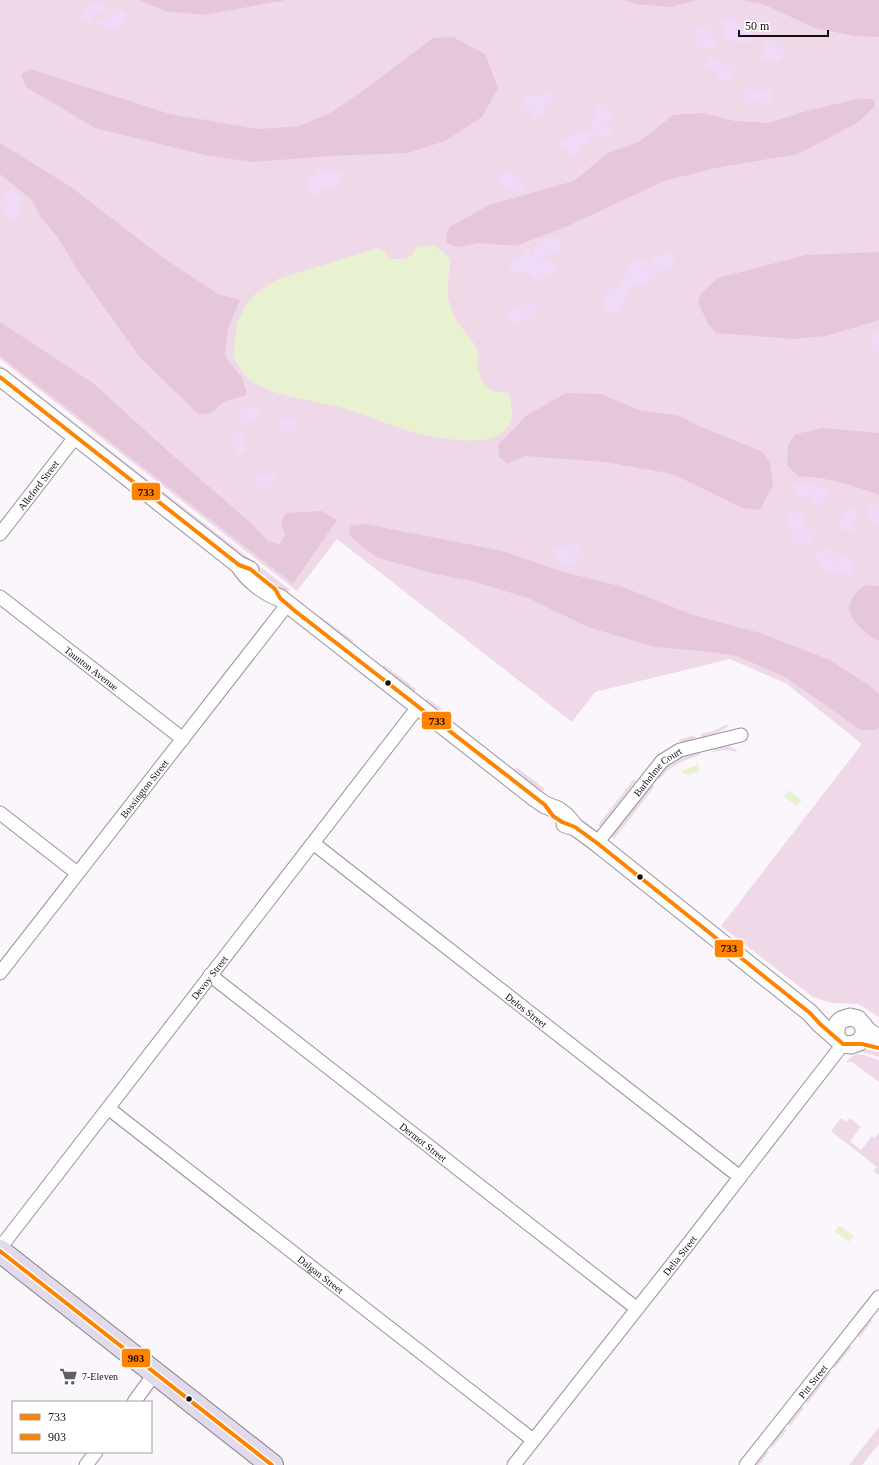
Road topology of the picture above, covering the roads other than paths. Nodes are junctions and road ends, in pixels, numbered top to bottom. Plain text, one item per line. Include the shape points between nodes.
1 (0, 377) edge
2 (76, 436) junction
3 (0, 534) edge
4 (0, 597) edge
5 (284, 602) junction
6 (418, 707) junction
7 (741, 735) dead end
8 (183, 739) junction
9 (0, 813) edge
10 (313, 843) junction
11 (597, 843) junction
12 (77, 873) junction
13 (0, 973) edge
14 (210, 976) junction
15 (810, 1013) junction
16 (845, 1018) junction
17 (864, 1026) junction
18 (879, 1039) edge
19 (845, 1042) junction
20 (879, 1048) edge
21 (108, 1108) junction
22 (740, 1177) junction
23 (0, 1251) edge
24 (879, 1297) edge
25 (636, 1308) junction
26 (155, 1373) junction
27 (135, 1401) edge
28 (533, 1440) junction
29 (95, 1453) edge
30 (86, 1465) edge
31 (272, 1465) edge
32 (514, 1465) edge
33 (746, 1465) edge

1 - 2 street
2 - 3 street, Alleford Street
2 - 5 street via 239,565 250,569 275,589
4 - 8 street, Taunton Avenue
5 - 6 street
5 - 8 street, Bossington Street
6 - 10 street, Devoy Street
6 - 11 street via 545,805 566,816 575,827
7 - 11 street, Barholme Court via 680,750 662,761
8 - 12 street, Bossington Street
9 - 12 street
10 - 14 street, Devoy Street
10 - 22 street, Delos Street
11 - 15 street
12 - 13 street, Bossington Street
14 - 21 street, Devoy Street
14 - 25 street, Dermot Street
15 - 16 street
15 - 19 street via 820,1024
16 - 17 street via 854,1018
16 - 19 street via 836,1028
17 - 18 street
17 - 19 street via 864,1035 859,1042
19 - 20 street
19 - 22 street, Delia Street
21 - 23 street, Devoy Street
21 - 28 street, Dalgan Street
22 - 25 street, Delia Street
23 - 26 highway
24 - 33 street, Pitt Street
25 - 28 street, Delia Street
26 - 27 street
26 - 31 highway
28 - 32 street, Delia Street
29 - 30 street

